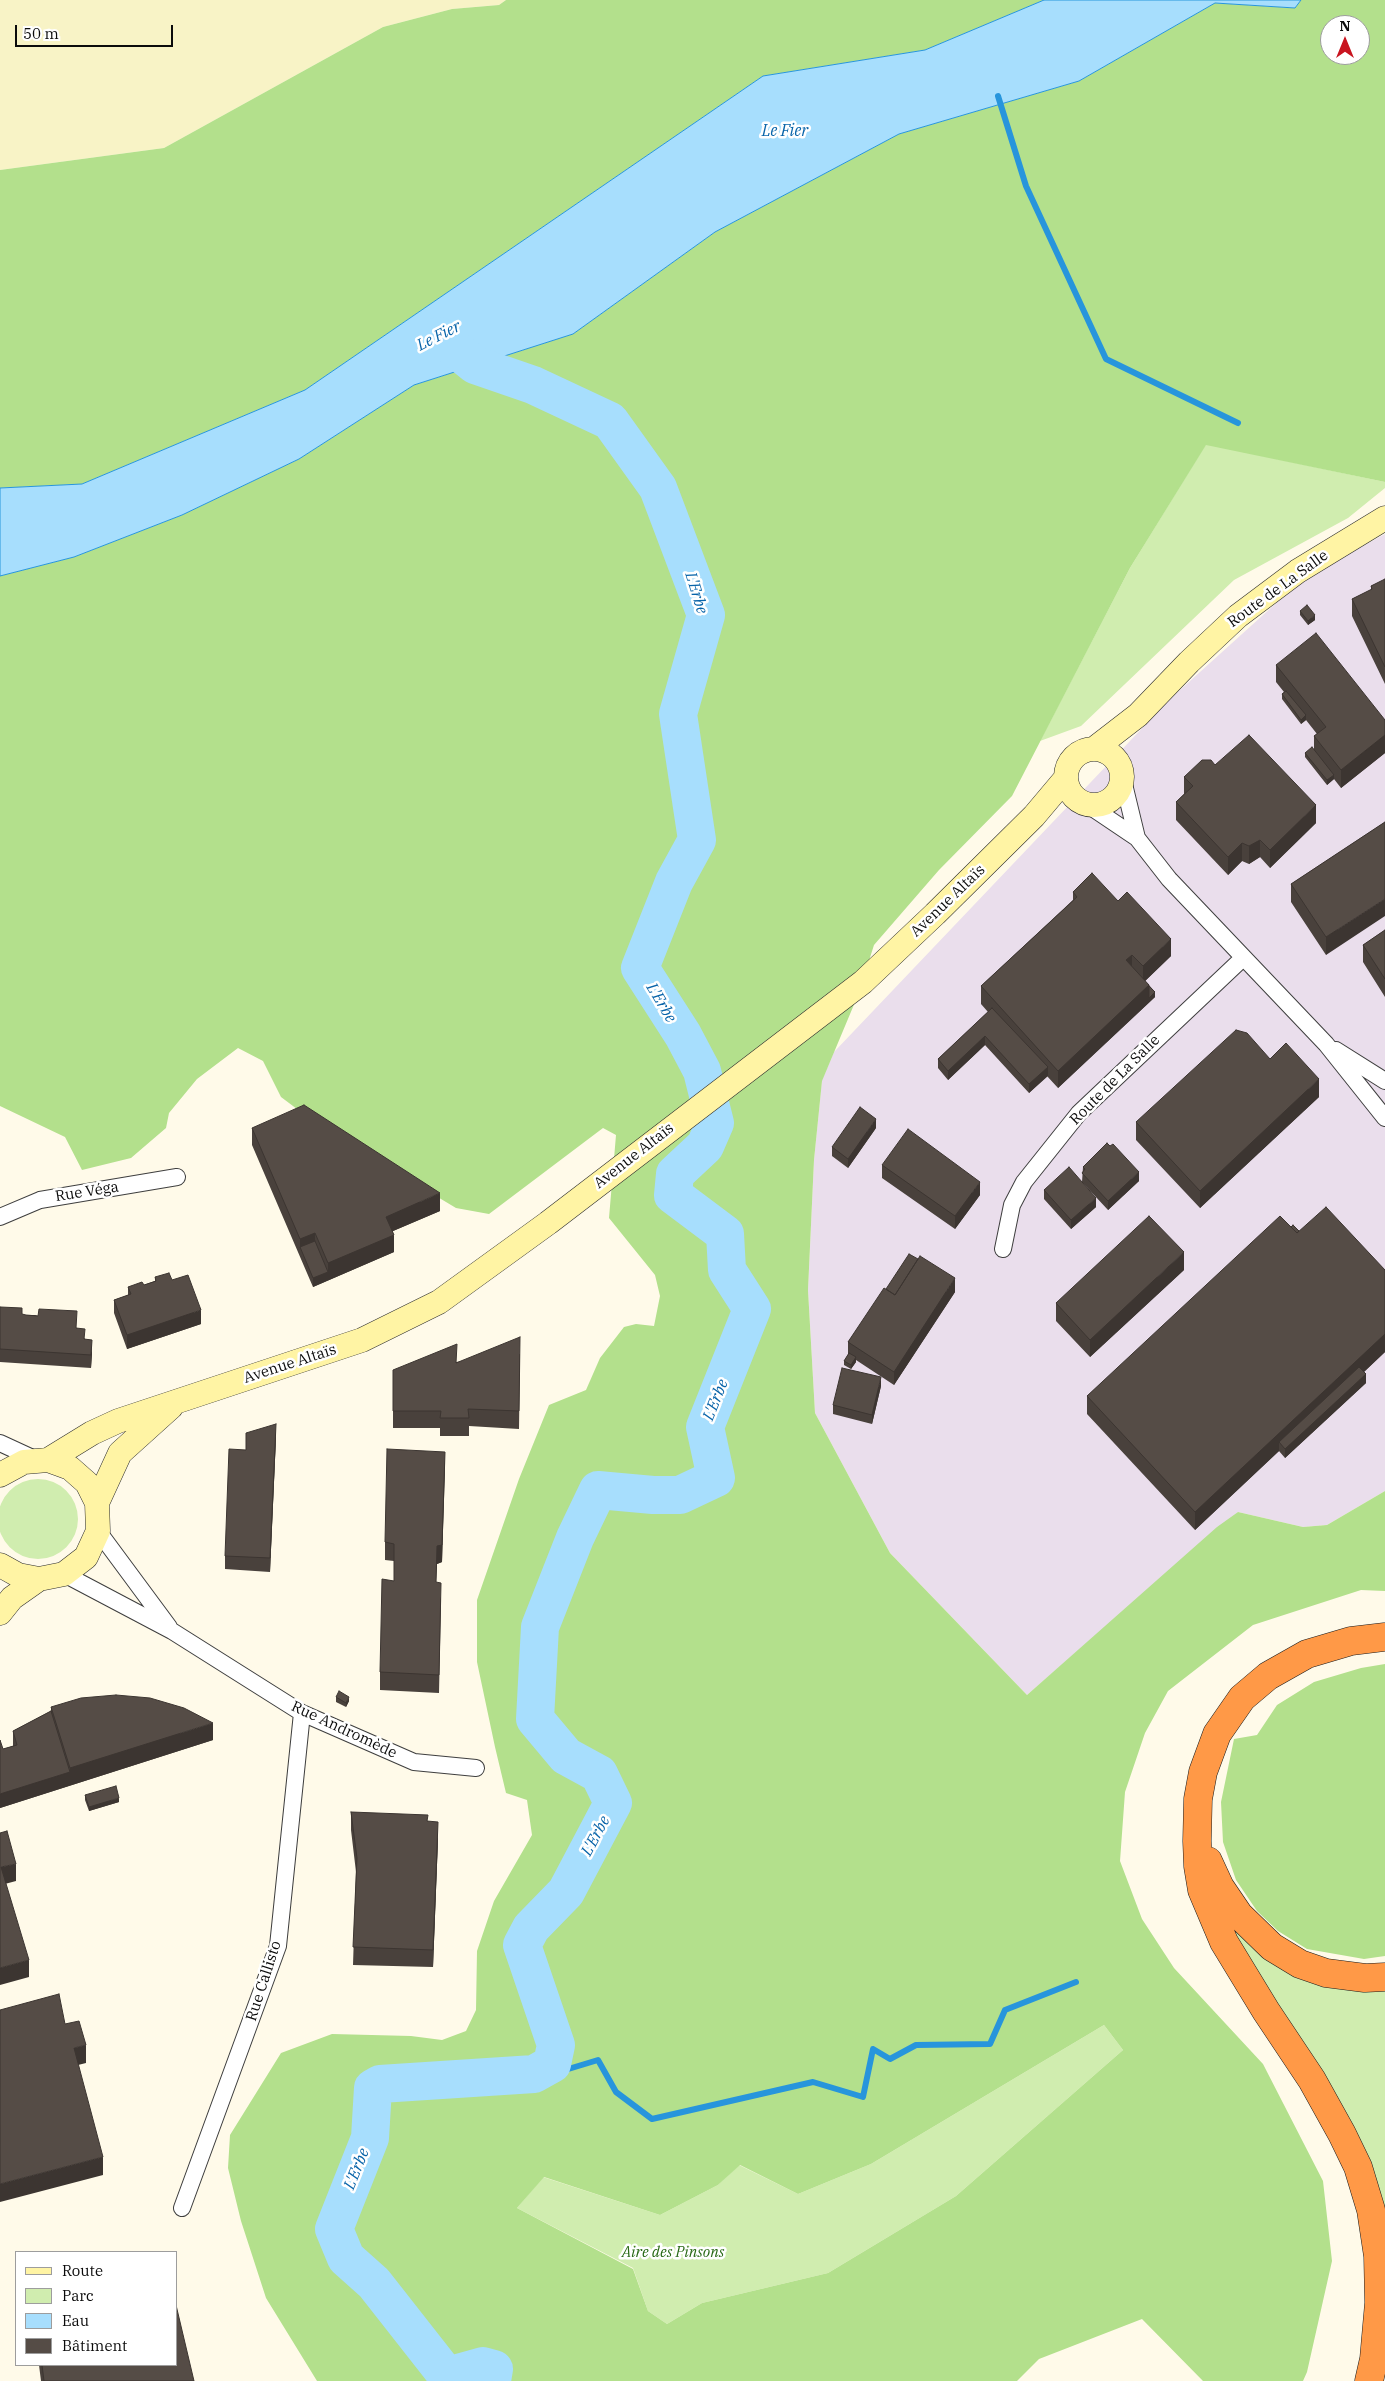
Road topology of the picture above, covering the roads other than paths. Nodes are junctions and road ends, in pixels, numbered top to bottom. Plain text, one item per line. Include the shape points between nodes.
1 (1385, 518) edge
2 (1138, 715) junction
3 (1094, 749) junction
4 (1121, 772) junction
5 (1066, 778) junction
6 (1085, 804) junction
7 (1034, 816) junction
8 (1136, 838) junction
9 (1243, 958) junction
10 (1326, 1044) junction
11 (1385, 1081) edge
12 (1385, 1118) edge
13 (177, 1177) dead end
14 (0, 1217) edge
15 (1003, 1249) dead end
16 (176, 1403) junction
17 (0, 1443) edge
18 (44, 1460) junction
19 (0, 1475) edge
20 (97, 1503) junction
21 (98, 1531) junction
22 (0, 1564) edge
23 (64, 1574) junction
24 (40, 1579) junction
25 (0, 1613) edge
26 (172, 1631) junction
27 (1385, 1637) edge
28 (302, 1713) junction
29 (476, 1768) dead end
30 (1198, 1816) junction
31 (1385, 1977) edge
32 (182, 2208) dead end
33 (1369, 2381) edge

1 - 2 street, Route de La Salle via 1298,571 1238,616
2 - 3 street, Route de La Salle
2 - 4 street, Route de La Salle
3 - 4 street via 1114,756
3 - 5 street via 1083,751 1074,758
4 - 6 street via 1119,792 1111,800 1100,805
4 - 8 street
5 - 6 street via 1069,790
5 - 7 street, Avenue Altaïs
6 - 7 street, Avenue Altaïs
6 - 8 street
7 - 16 street, Avenue Altaïs via 863,982 548,1223 439,1302 362,1340
8 - 9 street via 1169,879
9 - 10 street
9 - 15 street, Route de La Salle via 1079,1113 1024,1182 1012,1205
10 - 11 street
10 - 12 street
13 - 14 street, Rue Véga via 40,1200
16 - 18 street, Avenue Altaïs via 118,1421
16 - 20 street, Avenue Altaïs via 120,1453
17 - 18 street
18 - 19 street via 24,1462
18 - 20 street via 70,1468 87,1483
20 - 21 street
21 - 23 street via 86,1557
21 - 26 street, Rue Andromède
22 - 24 street via 18,1575
23 - 24 street
23 - 26 street, Rue Andromède
24 - 25 street via 12,1598
26 - 28 street, Rue Andromède
27 - 30 highway via 1351,1641 1307,1654 1280,1668 1248,1692 1232,1710 1212,1746 1200,1786
28 - 29 street, Rue Andromède via 414,1762
28 - 32 street, Rue Callisto via 278,1946
30 - 31 highway via 1203,1847 1213,1874 1239,1915 1259,1936 1286,1956 1315,1970 1346,1976
30 - 33 highway via 1199,1875 1208,1909 1250,1986 1312,2080 1342,2134 1358,2168 1371,2210 1378,2256 1379,2303

